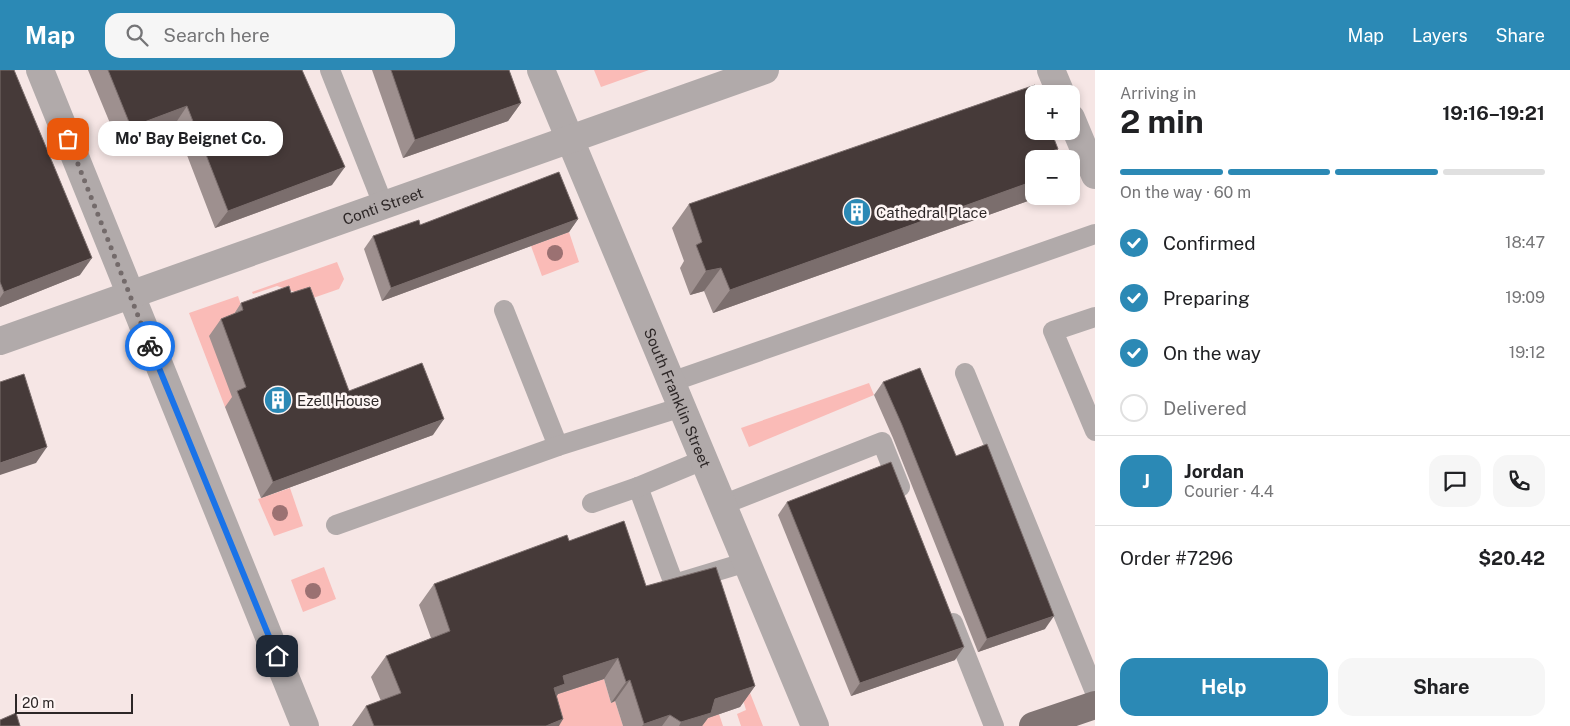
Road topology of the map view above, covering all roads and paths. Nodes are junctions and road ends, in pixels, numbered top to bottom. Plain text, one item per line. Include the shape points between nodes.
1 (40, 70) edge
2 (330, 70) edge
3 (541, 70) edge
4 (765, 70) edge
5 (1051, 70) edge
6 (1057, 85) edge
7 (569, 139) junction
8 (1080, 139) edge
9 (1095, 175) edge
10 (383, 204) junction
11 (1095, 234) edge
12 (130, 294) junction
13 (504, 310) dead end
14 (1095, 317) edge
15 (0, 341) edge
16 (965, 373) dead end
17 (671, 382) junction
18 (682, 407) junction
19 (1095, 431) edge
20 (558, 446) junction
21 (703, 460) junction
22 (638, 487) junction
23 (592, 503) dead end
24 (722, 505) junction
25 (907, 505) edge
26 (336, 524) dead end
27 (747, 562) junction
28 (946, 604) edge
29 (1095, 692) edge
30 (1095, 705) edge
31 (305, 726) edge
32 (815, 726) edge
33 (994, 726) edge
34 (1033, 726) edge

1 - 12 street
2 - 10 lane
3 - 7 street, South Franklin Street
4 - 7 street, Conti Street
5 - 6 street
7 - 10 street, Conti Street
7 - 17 street, South Franklin Street
8 - 9 street
10 - 12 street, Conti Street
11 - 17 lane
12 - 15 street, Conti Street
12 - 31 street
13 - 20 lane
14 - 19 lane via 1053,331
16 - 29 lane
17 - 18 street, South Franklin Street
18 - 20 lane
18 - 21 street, South Franklin Street
20 - 26 lane
21 - 22 lane
21 - 24 street, South Franklin Street
22 - 23 lane
22 - 27 lane via 674,584
24 - 25 lane via 882,442
24 - 27 street, South Franklin Street
27 - 32 street, South Franklin Street
28 - 33 lane
30 - 34 main road

